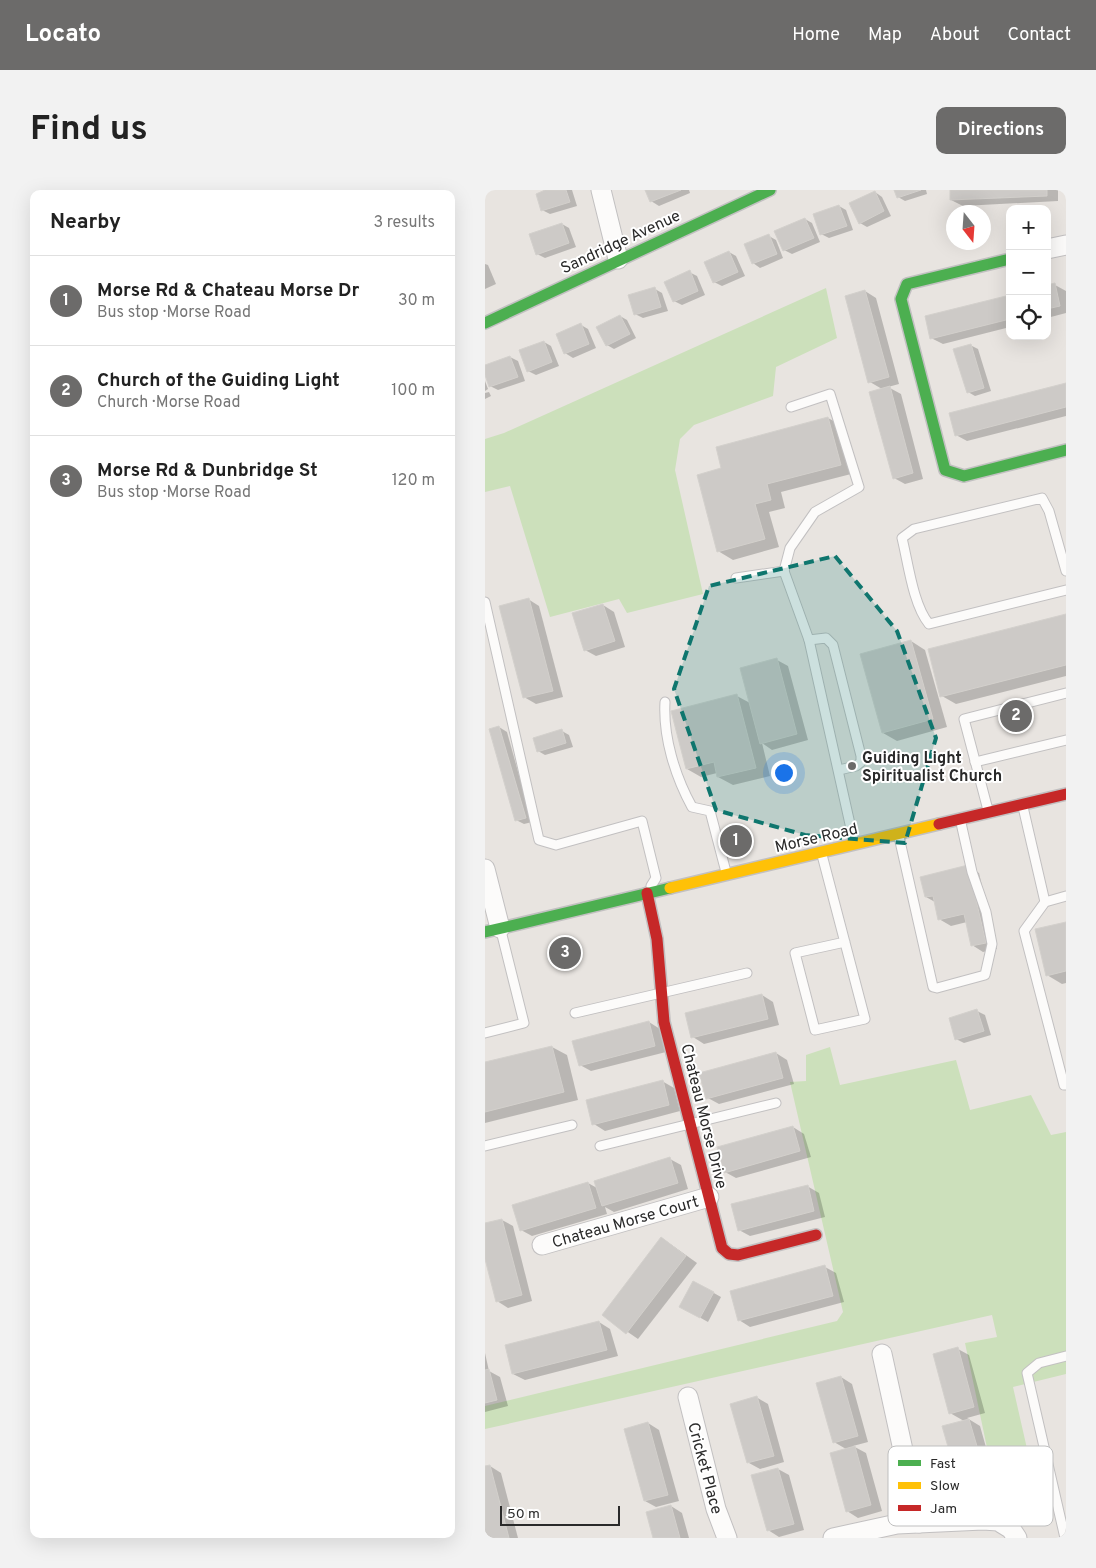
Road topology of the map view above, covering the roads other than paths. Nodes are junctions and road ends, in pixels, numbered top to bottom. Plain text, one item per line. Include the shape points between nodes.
1 (601, 190) edge
2 (770, 190) edge
3 (1066, 244) edge
4 (1051, 248) edge
5 (619, 260) junction
6 (1006, 260) edge
7 (485, 323) edge
8 (791, 407) dead end
9 (1066, 450) edge
10 (784, 571) junction
11 (1066, 571) edge
12 (737, 578) dead end
13 (1066, 590) edge
14 (485, 602) edge
15 (809, 640) junction
16 (1066, 693) edge
17 (665, 702) dead end
18 (1066, 740) edge
19 (975, 762) junction
20 (839, 770) junction
21 (1066, 794) edge
22 (1022, 805) junction
23 (989, 812) junction
24 (960, 819) junction
25 (899, 834) junction
26 (854, 844) junction
27 (822, 852) junction
28 (485, 869) edge
29 (727, 874) junction
30 (647, 893) junction
31 (1066, 896) edge
32 (1045, 902) junction
33 (493, 930) edge
34 (845, 942) junction
35 (747, 973) dead end
36 (662, 994) junction
37 (575, 1013) dead end
38 (485, 1033) edge
39 (1066, 1085) edge
40 (776, 1103) dead end
41 (690, 1124) junction
42 (572, 1125) dead end
43 (485, 1146) edge
44 (600, 1146) dead end
45 (709, 1197) junction
46 (816, 1235) dead end
47 (542, 1245) dead end
48 (882, 1354) dead end
49 (1066, 1356) edge
50 (688, 1396) dead end
51 (902, 1446) edge
52 (1044, 1446) edge
53 (1053, 1486) edge
54 (888, 1526) edge
55 (1004, 1526) edge
56 (727, 1538) edge
57 (833, 1538) edge
58 (1017, 1538) edge
59 (1065, 1538) edge

1 - 5 street
2 - 5 street, Sandridge Avenue
3 - 4 street
5 - 7 street, Sandridge Avenue
6 - 9 street via 907,284 901,299 945,470 964,476
8 - 10 lane via 831,394 859,487 815,512 790,548
10 - 12 lane
10 - 15 lane
11 - 13 lane via 1049,511 1042,498 914,529 902,538 916,595 923,617 929,624
14 - 30 lane via 539,840 556,845 642,821 656,878
15 - 20 lane
15 - 20 lane via 826,638 833,645 861,756 861,762 856,766
16 - 19 lane via 964,718
17 - 29 lane via 664,721 680,786 692,807 710,811
18 - 19 lane
19 - 23 lane
20 - 26 lane
21 - 22 street, Morse Road
22 - 23 street, Morse Road
22 - 32 lane
23 - 24 street, Morse Road
24 - 25 street, Morse Road
24 - 25 lane via 992,944 985,975 937,988 933,987
25 - 26 street, Morse Road
26 - 27 street, Morse Road
27 - 29 street, Morse Road
27 - 34 lane
28 - 33 street
29 - 30 street, Morse Road
30 - 33 street, Morse Road
30 - 36 street, Chateau Morse Drive via 657,939
31 - 32 lane
32 - 39 lane via 1024,932
33 - 38 lane via 524,1023
34 - 34 lane via 865,1019 815,1030 795,954
35 - 36 lane
36 - 37 lane
36 - 41 street, Chateau Morse Drive via 664,1022
40 - 41 lane
41 - 44 lane
41 - 45 street, Chateau Morse Drive
42 - 43 lane
45 - 46 street, Chateau Morse Drive via 722,1248 729,1254
45 - 47 street, Chateau Morse Court
48 - 51 street
49 - 52 lane via 1039,1363 1027,1373
50 - 56 street, Cricket Place via 716,1509
53 - 59 lane
54 - 57 street
55 - 58 street

